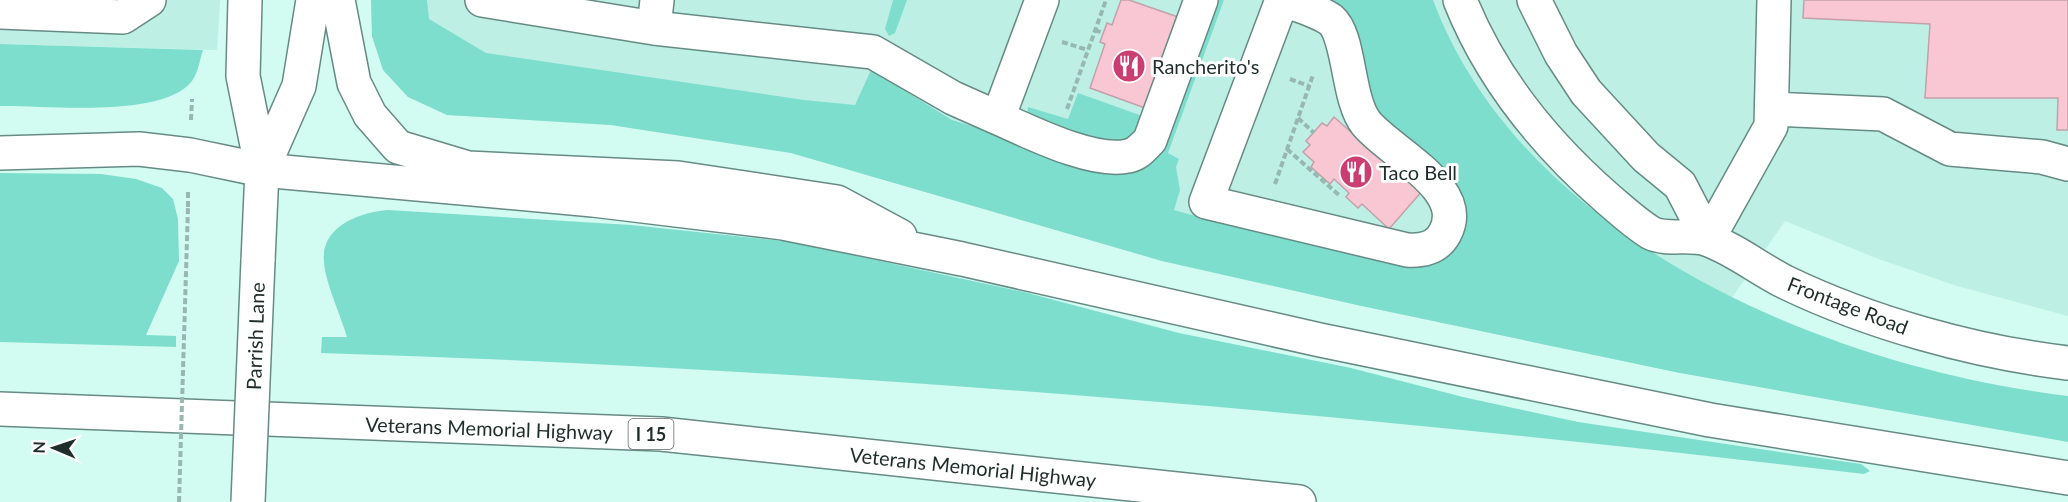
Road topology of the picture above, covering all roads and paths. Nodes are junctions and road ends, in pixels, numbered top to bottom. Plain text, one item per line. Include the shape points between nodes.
1 (149, 0) edge
2 (245, 0) edge
3 (313, 0) edge
4 (338, 0) edge
5 (482, 0) edge
6 (1042, 0) edge
7 (1106, 0) edge
8 (1201, 0) edge
9 (1283, 0) edge
10 (1460, 0) edge
11 (1534, 0) edge
12 (1774, 0) edge
13 (0, 12) edge
14 (656, 14) edge
15 (1095, 30) junction
16 (1103, 33) dead end
17 (1316, 65) dead end
18 (1772, 109) junction
19 (1065, 116) dead end
20 (998, 118) junction
21 (1298, 118) junction
22 (1314, 133) dead end
23 (1287, 149) junction
24 (0, 153) edge
25 (2068, 164) edge
26 (262, 170) junction
27 (1273, 191) dead end
28 (1349, 204) dead end
29 (188, 207) dead end
30 (1708, 239) junction
31 (931, 253) junction
32 (2068, 363) edge
33 (0, 410) edge
34 (2068, 478) edge
35 (178, 502) edge
36 (248, 502) edge
37 (1299, 502) edge

1 - 13 main road via 123,17
2 - 26 main road, Parrish Lane via 243,76
3 - 26 main road, Parrish Lane via 299,86
4 - 31 main road via 354,83 370,115 398,147 468,168 678,178 837,202
5 - 14 main road
6 - 20 main road
7 - 15 path
8 - 20 main road via 1150,140 1140,151 1117,158 1101,155
9 - 9 main road via 1206,202 1407,250 1422,251 1435,245 1449,226 1450,212 1438,187 1378,135 1360,114 1341,39 1331,20
10 - 30 main road, Frontage Road via 1511,95 1568,162 1653,234
11 - 30 main road via 1561,54 1586,92 1646,157 1680,185
12 - 18 main road
14 - 20 main road via 873,52 953,98
15 - 16 path
15 - 19 path
17 - 21 path
18 - 25 main road via 1883,114 1950,149 2042,157
18 - 30 main road via 1771,126
21 - 22 path
21 - 23 path
23 - 27 path
23 - 28 path
24 - 26 main road via 139,149
26 - 31 main road via 593,200 759,220
26 - 36 main road, Parrish Lane, bridge
29 - 35 path, bridge
30 - 32 main road, Frontage Road via 1785,282 1888,324
31 - 34 main road via 1332,343 1710,420
33 - 37 main road, Veterans Memorial Highway / I 15 via 661,434

